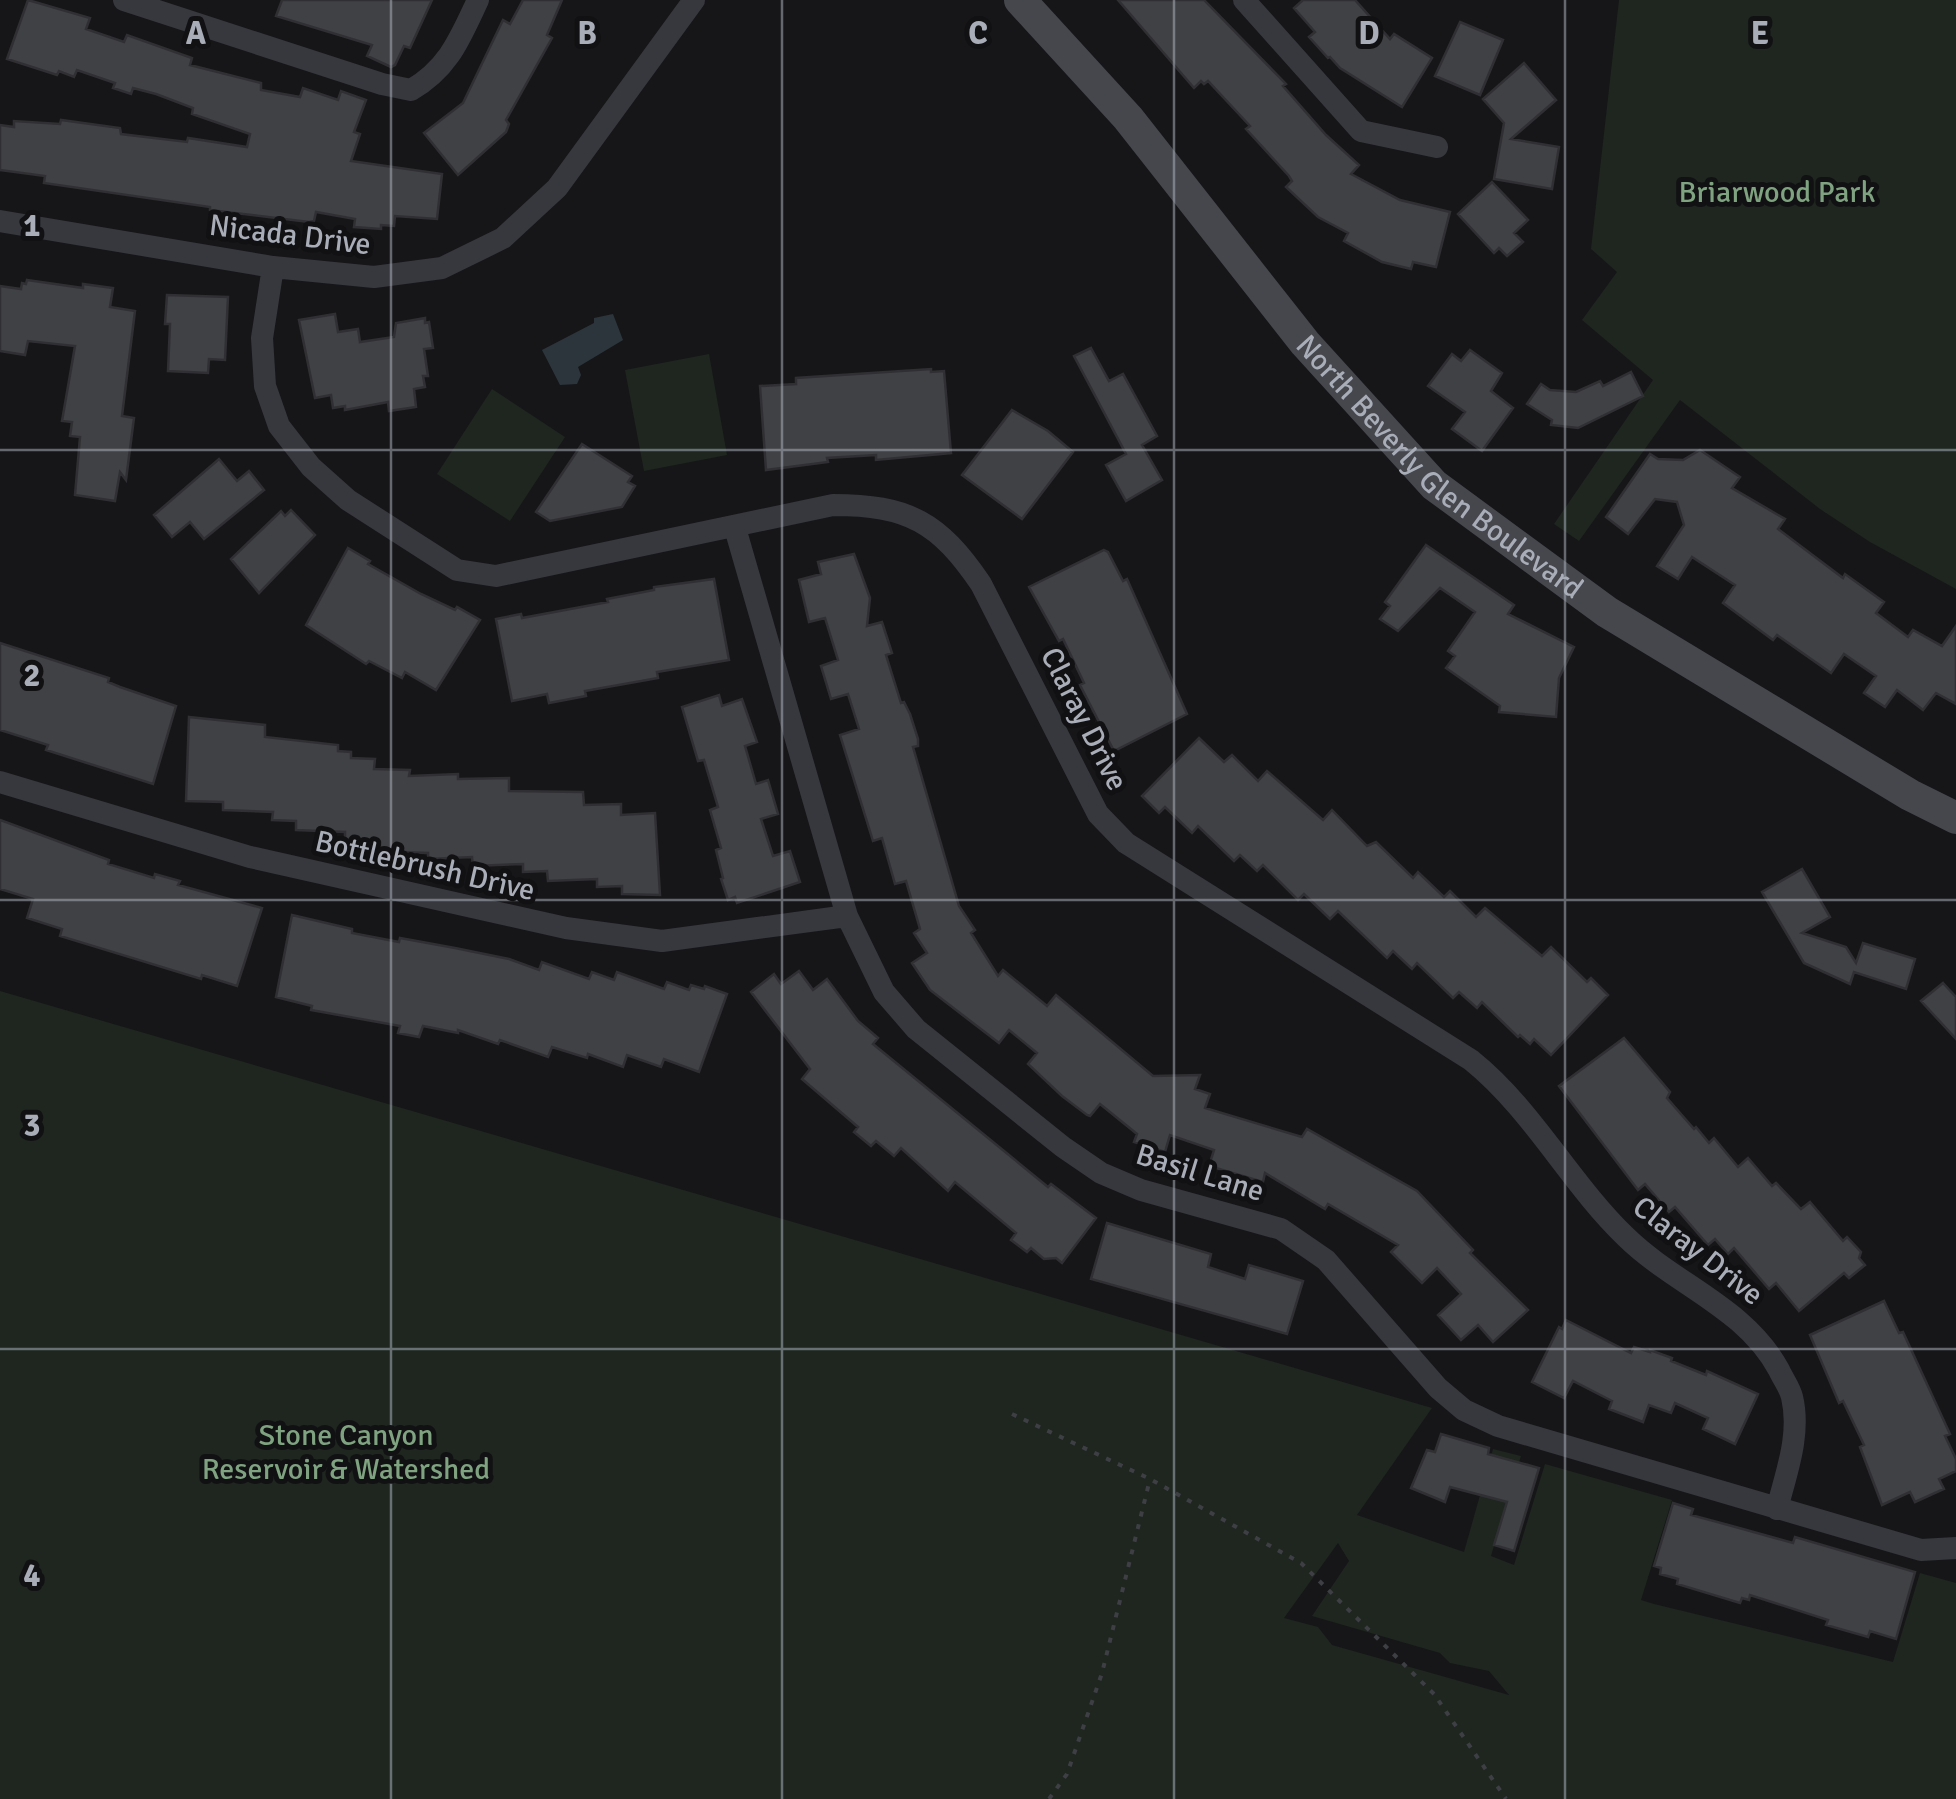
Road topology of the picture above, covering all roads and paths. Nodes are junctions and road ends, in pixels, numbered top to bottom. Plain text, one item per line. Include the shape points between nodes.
1 (124, 0) edge
2 (478, 0) edge
3 (694, 0) edge
4 (1020, 0) edge
5 (1244, 0) edge
6 (1437, 148) dead end
7 (0, 222) edge
8 (272, 266) junction
9 (735, 528) junction
10 (0, 782) edge
11 (1956, 818) edge
12 (846, 916) junction
13 (1012, 1414) dead end
14 (1150, 1479) junction
15 (1777, 1509) junction
16 (1956, 1548) edge
17 (1049, 1799) edge
18 (1506, 1799) edge

1 - 2 street via 412,90 435,76
3 - 8 street, Nicada Drive via 557,188 503,238 442,268 374,277
4 - 11 main road, North Beverly Glen Boulevard via 1128,118 1306,343 1434,485 1607,612
5 - 6 street via 1361,131
7 - 8 street, Nicada Drive
8 - 9 street, Claray Drive via 262,338 265,386 279,426 348,500 429,555 457,570 496,576
9 - 12 street, Basil Lane
9 - 15 street, Claray Drive via 833,504 875,505 910,515 957,549 1098,814 1126,843 1472,1060 1500,1084 1592,1203 1630,1241 1745,1324 1792,1396 1795,1438
10 - 12 street, Bottlebrush Drive via 250,857 566,928 662,940
12 - 15 street, Basil Lane via 884,992 916,1029 1033,1123 1101,1172 1141,1190 1281,1229 1326,1260 1464,1410 1498,1426
13 - 14 path
14 - 17 path via 1102,1672 1067,1774
14 - 18 path via 1301,1563 1434,1694
15 - 16 street, Basil Lane via 1921,1550

